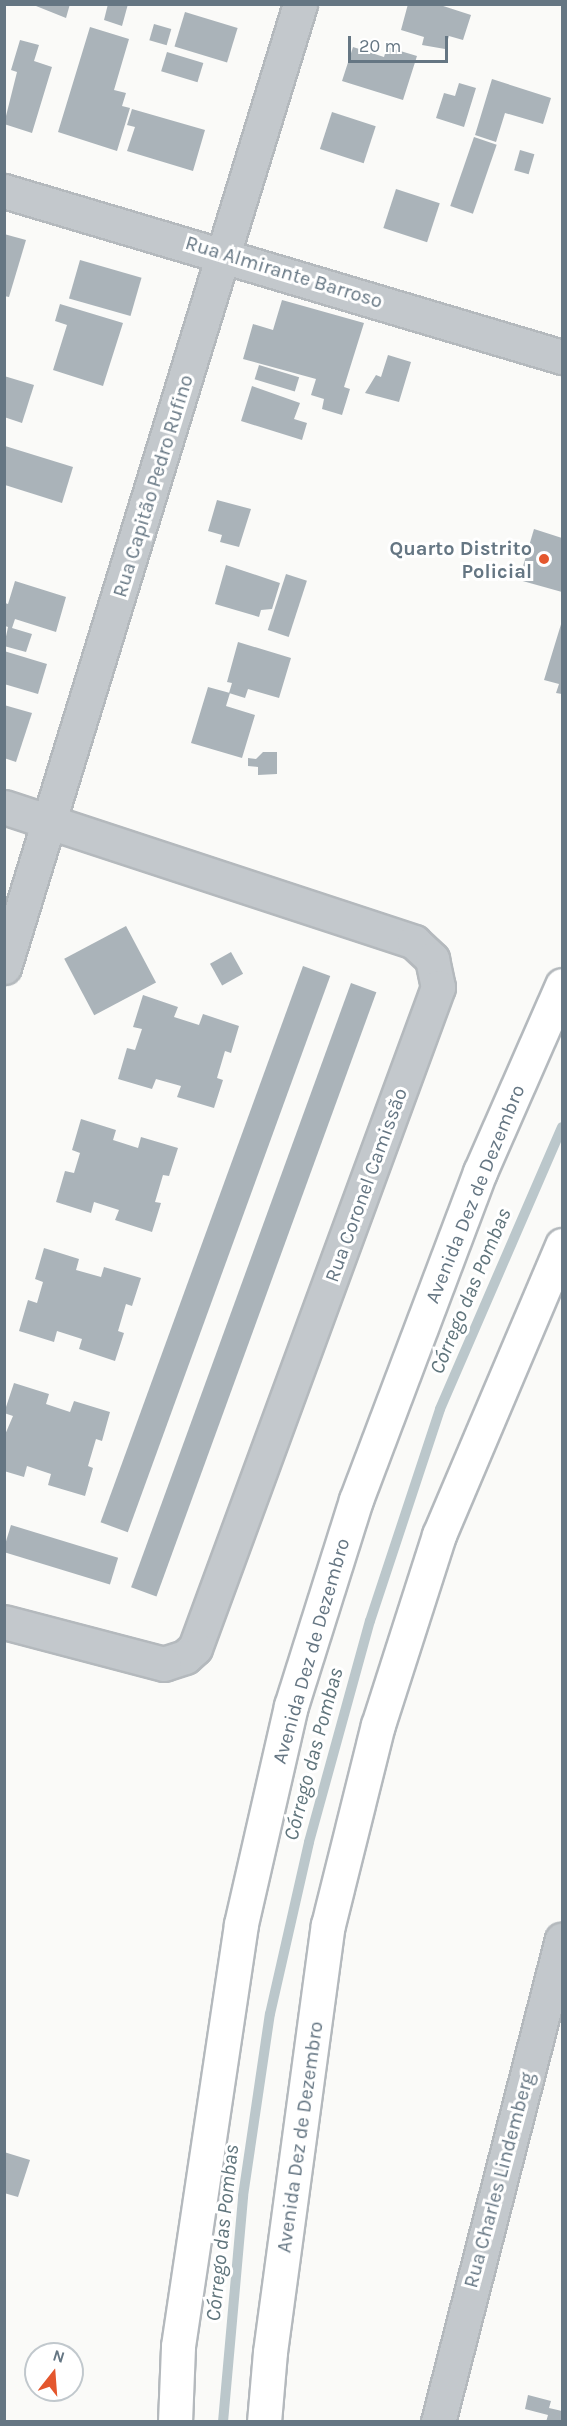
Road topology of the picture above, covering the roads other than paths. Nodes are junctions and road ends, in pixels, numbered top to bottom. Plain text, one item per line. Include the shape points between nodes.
1 (300, 4) edge
2 (4, 191) edge
3 (224, 253) junction
4 (562, 357) edge
5 (4, 807) edge
6 (50, 821) junction
7 (4, 967) edge
8 (562, 985) edge
9 (562, 1245) edge
10 (4, 1622) edge
11 (562, 1940) edge
12 (175, 2421) edge
13 (264, 2421) edge
14 (438, 2421) edge

1 - 3 street, Rua Capitão Pedro Rufino
2 - 3 street, Rua Almirante Barroso
3 - 4 street, Rua Almirante Barroso
3 - 6 street, Rua Capitão Pedro Rufino
5 - 6 street, Rua Coronel Camissão
6 - 7 street, Rua Capitão Pedro Rufino
6 - 10 street, Rua Coronel Camissão via 414,942 432,959 438,987 195,1648 185,1658 164,1664
8 - 12 highway, Avenida Dez de Dezembro via 480,1172 356,1500 291,1706 241,1924 178,2346
9 - 13 highway, Avenida Dez de Dezembro via 439,1535 378,1725 328,1925
11 - 14 street, Rua Charles Lindemberg

